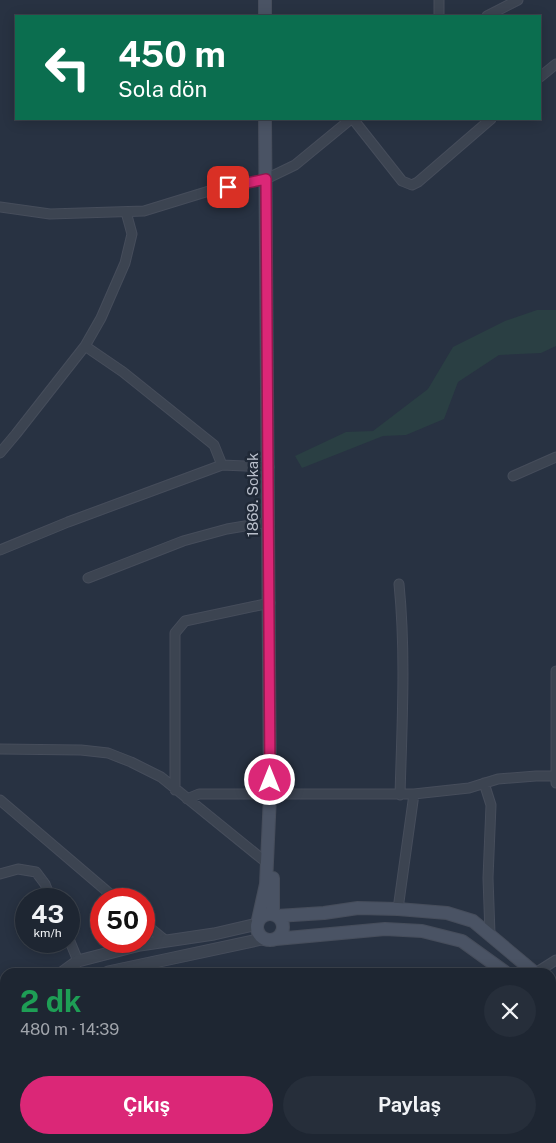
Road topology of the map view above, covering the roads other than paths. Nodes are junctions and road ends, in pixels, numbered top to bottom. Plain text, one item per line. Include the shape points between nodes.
1 (265, 0) edge
2 (439, 0) edge
3 (518, 0) edge
4 (508, 3) edge
5 (265, 15) edge
6 (440, 15) edge
7 (489, 15) edge
8 (556, 64) edge
9 (541, 76) edge
10 (265, 120) edge
11 (351, 120) edge
12 (353, 120) edge
13 (490, 120) edge
14 (266, 179) junction
15 (0, 207) edge
16 (126, 212) junction
17 (85, 346) junction
18 (0, 453) edge
19 (555, 460) edge
20 (222, 465) junction
21 (269, 467) junction
22 (512, 476) dead end
23 (269, 522) junction
24 (0, 550) edge
25 (88, 578) dead end
26 (399, 584) dead end
27 (270, 603) junction
28 (556, 671) edge
29 (0, 749) edge
30 (556, 776) edge
31 (484, 783) junction
32 (556, 783) edge
33 (175, 790) junction
34 (400, 794) junction
35 (414, 794) junction
36 (270, 795) junction
37 (188, 799) junction
38 (0, 800) edge
39 (270, 811) junction
40 (267, 863) junction
41 (0, 874) edge
42 (47, 888) edge
43 (103, 888) edge
44 (273, 891) junction
45 (398, 909) junction
46 (301, 914) junction
47 (275, 915) junction
48 (257, 922) junction
49 (155, 932) edge
50 (490, 934) junction
51 (262, 939) junction
52 (276, 940) junction
53 (166, 941) junction
54 (75, 953) edge
55 (556, 960) edge
56 (78, 961) junction
57 (68, 968) edge
58 (127, 968) edge
59 (500, 968) edge
60 (531, 968) edge
61 (543, 968) edge

1 - 5 main road
2 - 6 street
3 - 4 street
4 - 7 street
8 - 9 street
10 - 14 main road, 1869. Sokak
11 - 14 street via 295,165
12 - 13 street via 402,181 412,185
14 - 16 street via 208,191 144,211
14 - 21 main road, 1869. Sokak
15 - 16 street via 50,214
16 - 17 street via 132,234 124,263 102,318
17 - 18 street
17 - 20 street via 214,444
19 - 22 street
20 - 21 street
20 - 24 street
21 - 23 main road, 1869. Sokak
23 - 25 street via 183,541
23 - 27 main road, 1869. Sokak
26 - 34 street via 403,674
27 - 33 street via 185,621 175,633
27 - 36 main road, 1869. Sokak
28 - 30 street
29 - 33 street via 108,753 161,777
30 - 31 street via 516,777
30 - 32 street
31 - 35 street
31 - 50 street via 491,805
33 - 37 street
34 - 35 street
34 - 36 street
35 - 45 street
36 - 37 street via 199,794
36 - 39 main road, 1869. Sokak
37 - 40 street
38 - 43 street
39 - 40 main road, 1869. Sokak
39 - 44 main road, 1869. Sokak
40 - 48 main road, 1869. Sokak via 264,896
41 - 42 street via 18,869 36,872
44 - 46 main road via 284,908
44 - 47 main road, 1869. Sokak
45 - 46 main road via 358,908
45 - 50 main road via 447,913 473,921
46 - 47 main road
47 - 48 main road via 265,915
47 - 52 main road via 283,923 280,937
48 - 51 main road via 257,932
48 - 53 street via 214,934
49 - 53 street
50 - 60 main road
51 - 52 main road
51 - 58 street
52 - 59 main road via 386,929 422,931 462,941
53 - 56 street
54 - 56 street
55 - 61 street
56 - 57 street

